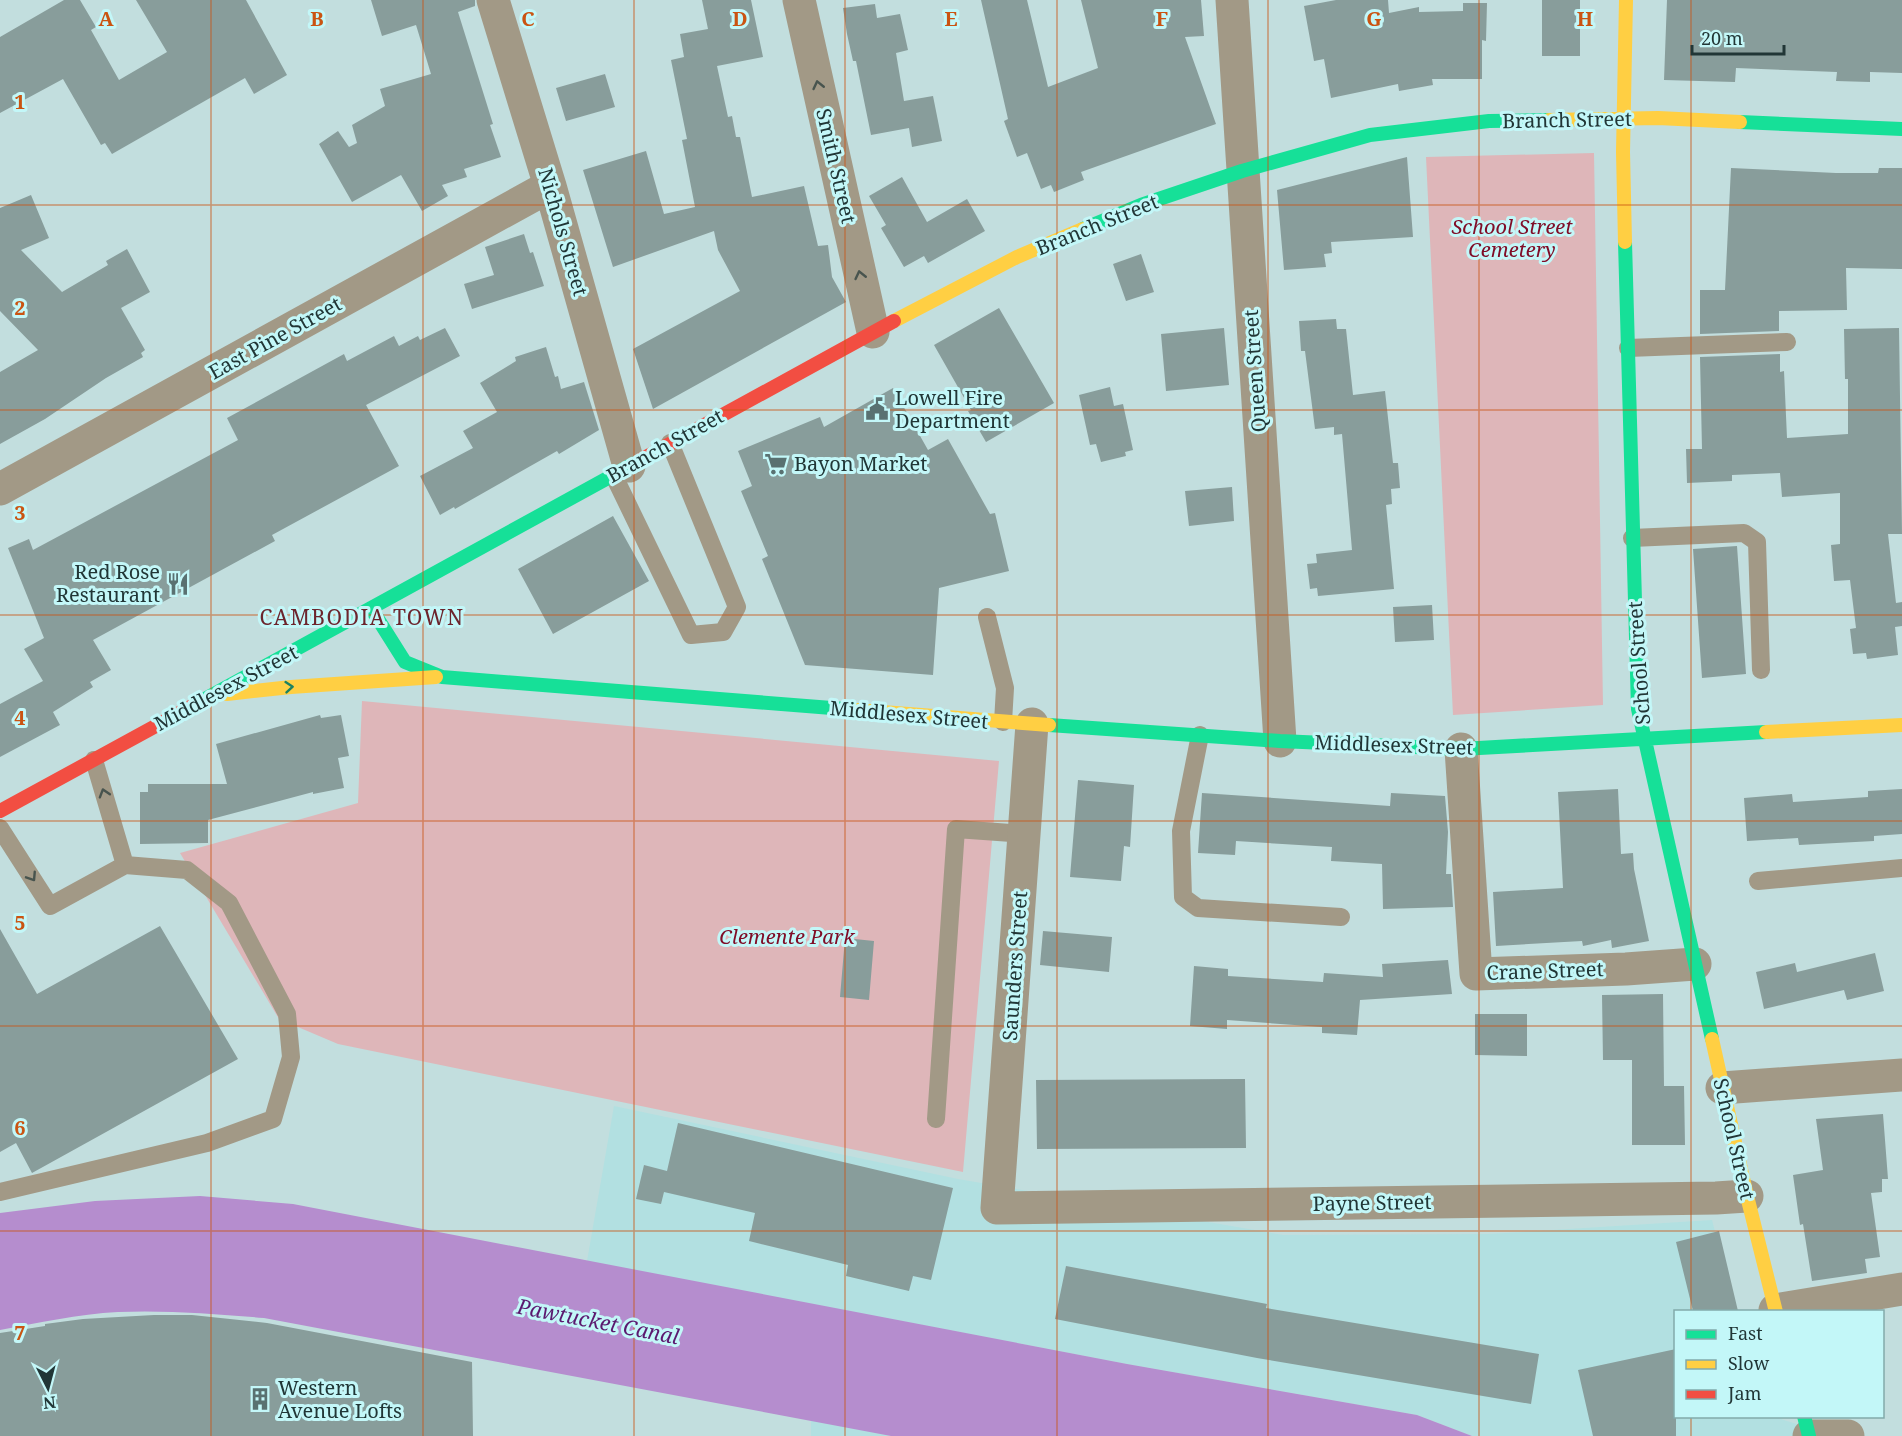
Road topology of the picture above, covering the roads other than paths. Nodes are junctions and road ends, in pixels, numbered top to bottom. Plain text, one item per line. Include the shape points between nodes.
1 (493, 0) edge
2 (799, 0) edge
3 (1232, 0) edge
4 (1626, 0) edge
5 (1624, 119) junction
6 (1902, 129) edge
7 (1242, 171) junction
8 (550, 186) junction
9 (873, 332) junction
10 (1787, 342) dead end
11 (1628, 348) junction
12 (670, 443) junction
13 (621, 470) junction
14 (0, 489) edge
15 (1632, 538) junction
16 (371, 608) junction
17 (987, 617) dead end
18 (1761, 670) dead end
19 (442, 677) junction
20 (210, 696) junction
21 (1018, 723) junction
22 (1902, 725) edge
23 (1200, 735) junction
24 (1645, 738) junction
25 (1280, 741) junction
26 (1461, 749) junction
27 (94, 760) junction
28 (0, 811) edge
29 (0, 828) edge
30 (1024, 834) junction
31 (125, 865) junction
32 (1902, 868) edge
33 (1758, 881) dead end
34 (1341, 917) dead end
35 (1695, 964) junction
36 (1902, 1075) edge
37 (1722, 1088) junction
38 (936, 1119) dead end
39 (0, 1192) edge
40 (1746, 1196) junction
41 (997, 1208) joint
42 (1902, 1289) edge
43 (1775, 1310) edge
44 (1781, 1310) edge
45 (1804, 1418) edge
46 (1809, 1436) edge
47 (1848, 1436) edge

1 - 8 street, Nichols Street
9 -> 2 street, Smith Street
3 - 7 street, Queen Street
4 - 5 main road, School Street
5 - 6 main road, Branch Street
5 - 7 main road, Branch Street via 1489,121 1370,135
5 - 11 main road, School Street
7 - 9 main road, Branch Street via 1141,205 1017,257
7 - 25 street, Queen Street
8 - 13 street, Nichols Street
8 - 14 street, East Pine Street
9 - 12 main road, Branch Street
10 - 11 lane
11 - 15 main road, School Street
12 - 13 main road, Branch Street
12 - 13 lane via 737,607 723,632 691,635
13 - 16 main road, Branch Street
15 - 18 lane via 1744,533 1757,542
15 - 24 main road, School Street via 1638,710
16 - 19 main road, Middlesex Street via 405,662
16 - 20 main road, Middlesex Street
17 - 21 lane
20 -> 19 main road
19 - 21 main road, Middlesex Street
20 - 27 main road, Middlesex Street
21 - 23 main road, Middlesex Street
21 - 30 street, Saunders Street
22 - 24 main road, Middlesex Street
23 - 25 main road, Middlesex Street
23 - 34 lane via 1182,831 1184,897 1198,908
24 - 26 main road, Middlesex Street
24 - 35 main road, School Street
25 - 26 main road, Middlesex Street
26 - 35 street, Crane Street via 1476,974
27 - 28 main road, Middlesex Street
31 -> 27 lane
29 -> 31 lane via 50,906
30 - 38 lane via 956,829
30 - 41 street, Saunders Street
31 - 39 lane via 188,870 229,903 287,1014 291,1057 273,1119 207,1143
32 - 33 lane
35 - 37 main road, School Street
36 - 37 street
37 - 40 main road, School Street
40 - 41 street, Payne Street
40 - 43 main road, School Street
42 - 44 street
45 - 46 main road
46 - 47 street

